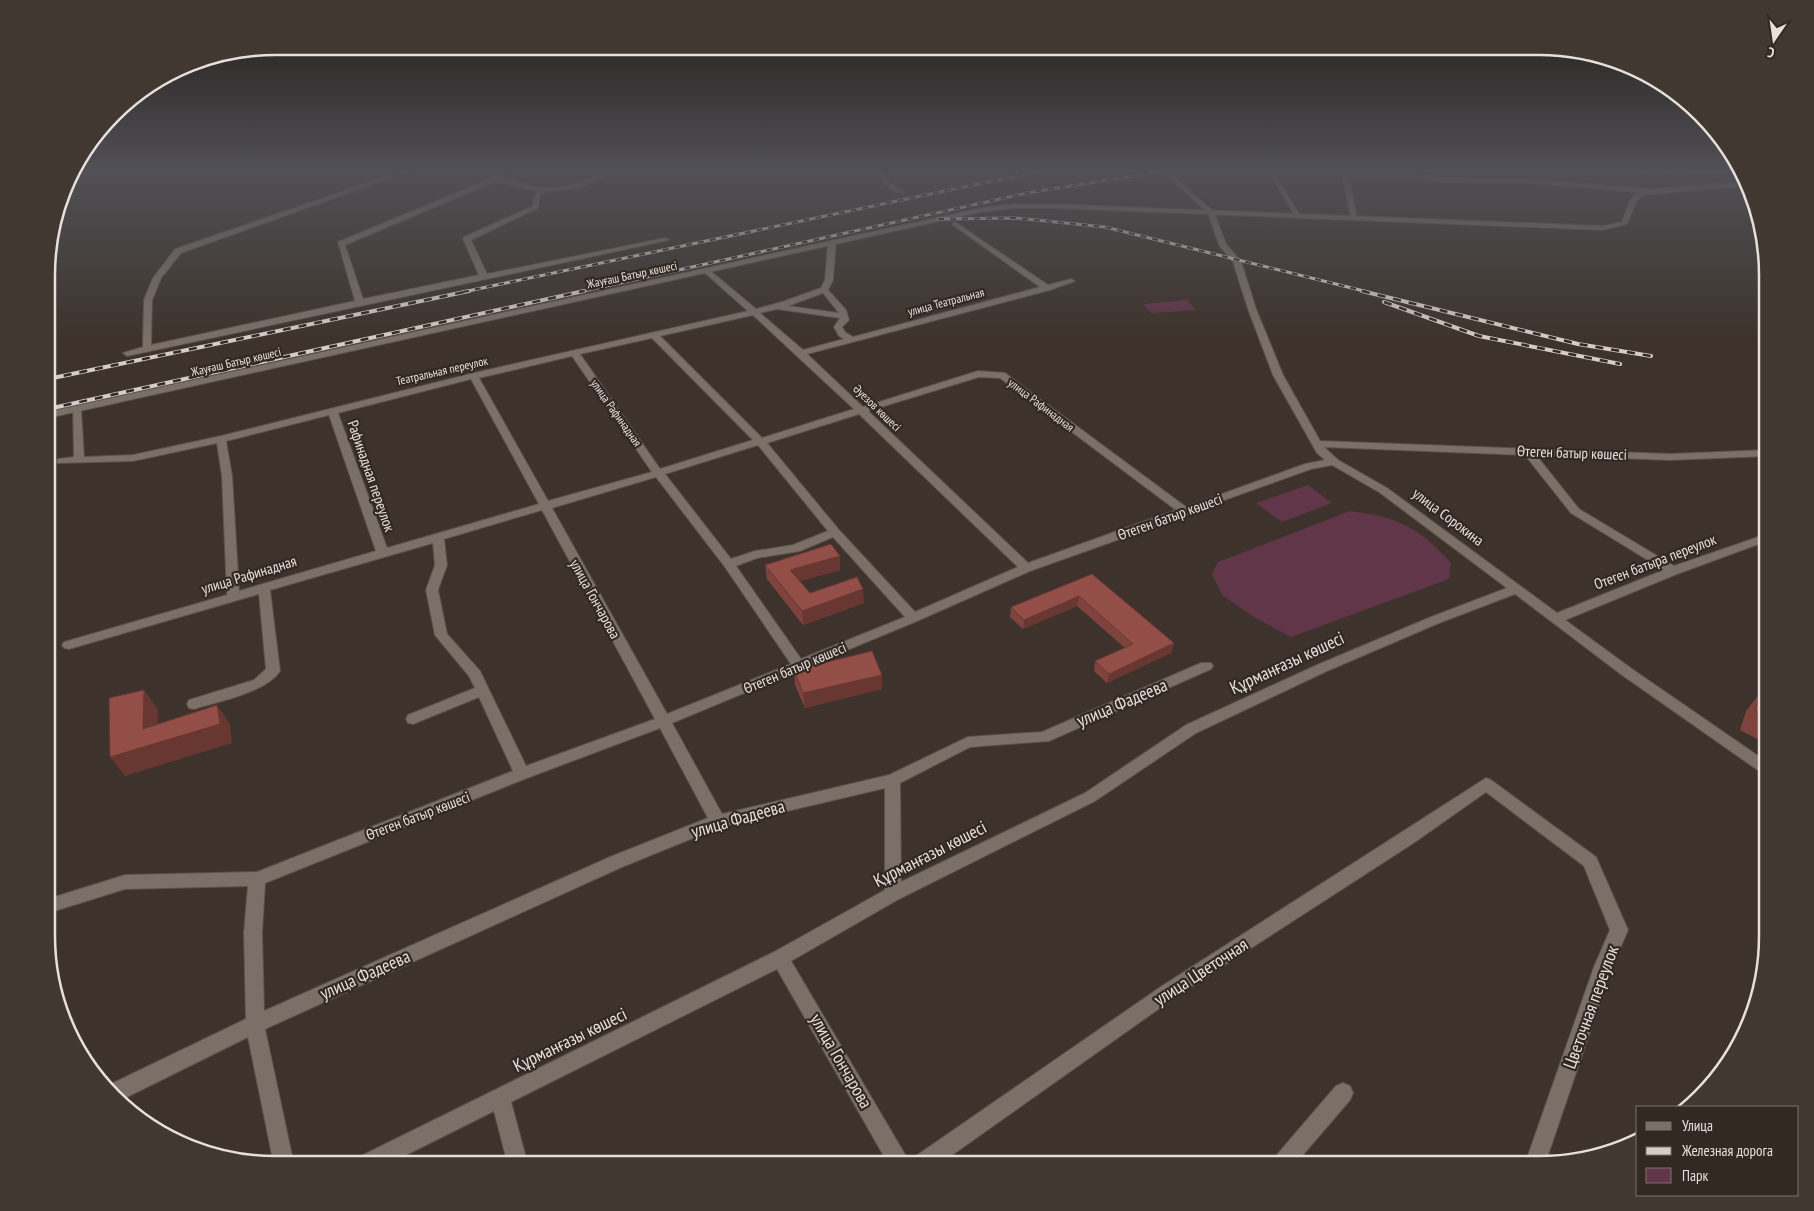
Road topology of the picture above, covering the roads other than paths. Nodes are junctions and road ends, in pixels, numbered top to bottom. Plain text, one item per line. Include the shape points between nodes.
1 (245, 228) edge
2 (380, 228) edge
3 (493, 228) edge
4 (899, 228) edge
5 (960, 228) edge
6 (1216, 228) edge
7 (1605, 228) edge
8 (1619, 228) edge
9 (664, 240) dead end
10 (832, 242) junction
11 (707, 270) junction
12 (484, 277) junction
13 (1071, 281) dead end
14 (1047, 288) junction
15 (824, 290) junction
16 (360, 302) junction
17 (776, 307) junction
18 (754, 312) junction
19 (844, 316) junction
20 (654, 335) junction
21 (851, 339) junction
22 (147, 348) junction
23 (127, 353) dead end
24 (574, 353) junction
25 (801, 353) junction
26 (474, 376) junction
27 (76, 408) junction
28 (860, 410) junction
29 (332, 411) junction
30 (55, 413) edge
31 (221, 439) junction
32 (761, 442) junction
33 (1316, 444) junction
34 (1528, 452) junction
35 (1759, 453) edge
36 (79, 460) junction
37 (62, 461) dead end
38 (1334, 462) junction
39 (658, 473) junction
40 (544, 505) junction
41 (1186, 512) junction
42 (836, 532) junction
43 (438, 536) junction
44 (1759, 540) edge
45 (382, 552) junction
46 (729, 564) junction
47 (1026, 568) junction
48 (1673, 571) junction
49 (264, 587) junction
50 (1517, 589) junction
51 (232, 597) junction
52 (913, 618) junction
53 (1556, 620) junction
54 (70, 645) dead end
55 (799, 666) junction
56 (1206, 666) dead end
57 (483, 690) junction
58 (194, 704) dead end
59 (413, 718) dead end
60 (662, 720) junction
61 (1759, 763) edge
62 (522, 774) junction
63 (892, 780) junction
64 (1486, 784) joint
65 (718, 821) junction
66 (257, 879) junction
67 (893, 894) junction
68 (55, 904) edge
69 (780, 958) junction
70 (255, 1024) junction
71 (118, 1091) edge
72 (1342, 1094) dead end
73 (500, 1097) junction
74 (282, 1156) edge
75 (382, 1156) edge
76 (516, 1156) edge
77 (896, 1156) edge
78 (932, 1156) edge
79 (1289, 1156) edge
80 (1538, 1156) edge

1 - 22 street via 178,251 157,278 148,300
2 - 16 street via 341,244
3 - 12 street via 467,240
4 - 10 street, Жауғаш Батыр көшесі
5 - 14 street
6 - 33 street, улица Сорокина via 1222,245 1237,261 1278,375
7 - 8 street, Жауғаш Батыр көшесі
9 - 12 street
10 - 11 street, Жауғаш Батыр көшесі
10 - 15 street via 829,280
11 - 18 street, Әуезов көшесі
11 - 27 street, Жауғаш Батыр көшесі
12 - 16 street
13 - 14 street, улица Театральная
14 - 21 street, улица Театральная
15 - 17 street, Театральная переулок
15 - 19 street
16 - 22 street
17 - 18 street, Театральная переулок
17 - 19 street
18 - 20 street, Театральная переулок
18 - 25 street, Әуезов көшесі
19 - 21 street via 845,320 838,327
20 - 24 street, Театральная переулок
20 - 32 street
21 - 25 street, улица Театральная
22 - 23 street
24 - 26 street, Театральная переулок
24 - 39 street, улица Рафинадная
25 - 28 street, Әуезов көшесі
26 - 29 street, Театральная переулок
26 - 40 street, улица Гончарова
27 - 30 street, Жауғаш Батыр көшесі
27 - 36 street
28 - 32 street, улица Рафинадная
28 - 41 street, улица Рафинадная via 978,374 1002,375
28 - 47 street, Әуезов көшесі
29 - 31 street, Театральная переулок
29 - 45 street, Рафинадная переулок
31 - 36 street, Театральная переулок via 133,458
31 - 51 street via 227,476
32 - 39 street, улица Рафинадная
32 - 42 street
33 - 34 street, Өтеген батыр көшесі
33 - 38 street, улица Сорокина
34 - 35 street, Өтеген батыр көшесі via 1670,457
34 - 48 street via 1575,511
36 - 37 street, Театральная переулок
38 - 41 street, Өтеген батыр көшесі via 1309,466
38 - 50 street, улица Сорокина via 1383,490
39 - 40 street, улица Рафинадная
39 - 46 street, улица Рафинадная
40 - 43 street, улица Рафинадная
40 - 60 street, улица Гончарова
41 - 47 street, Өтеген батыр көшесі
42 - 46 street via 796,548 755,555
42 - 52 street
43 - 45 street, улица Рафинадная
43 - 57 street via 441,565 432,590 441,635 476,674
44 - 48 street, Отеген батыра переулок
45 - 49 street, улица Рафинадная
46 - 55 street, улица Рафинадная
47 - 52 street, Өтеген батыр көшесі
48 - 53 street, Отеген батыра переулок
49 - 51 street, улица Рафинадная
49 - 58 street via 273,671 259,683
50 - 53 street, улица Сорокина
50 - 67 street, Құрманғазы көшесі via 1322,668 1191,730 1090,797
51 - 54 street, улица Рафинадная
52 - 55 street, Өтеген батыр көшесі
53 - 61 street, улица Сорокина
55 - 60 street, Өтеген батыр көшесі
56 - 63 street, улица Фадеева via 1044,737 968,742
57 - 59 street
57 - 62 street
60 - 62 street, Өтеген батыр көшесі
60 - 65 street, улица Гончарова
62 - 66 street, Өтеген батыр көшесі
63 - 65 street, улица Фадеева
63 - 67 street
64 - 78 street, улица Цветочная via 1168,992
64 - 80 street, Цветочная переулок via 1590,862 1619,930 1603,967
65 - 70 street, улица Фадеева via 616,862
66 - 68 street, Өтеген батыр көшесі via 125,882
66 - 70 street via 253,933
67 - 69 street, Құрманғазы көшесі
69 - 73 street, Құрманғазы көшесі
69 - 77 street, улица Гончарова
70 - 71 street, улица Фадеева
70 - 74 street
72 - 79 street
73 - 75 street, Құрманғазы көшесі
73 - 76 street

